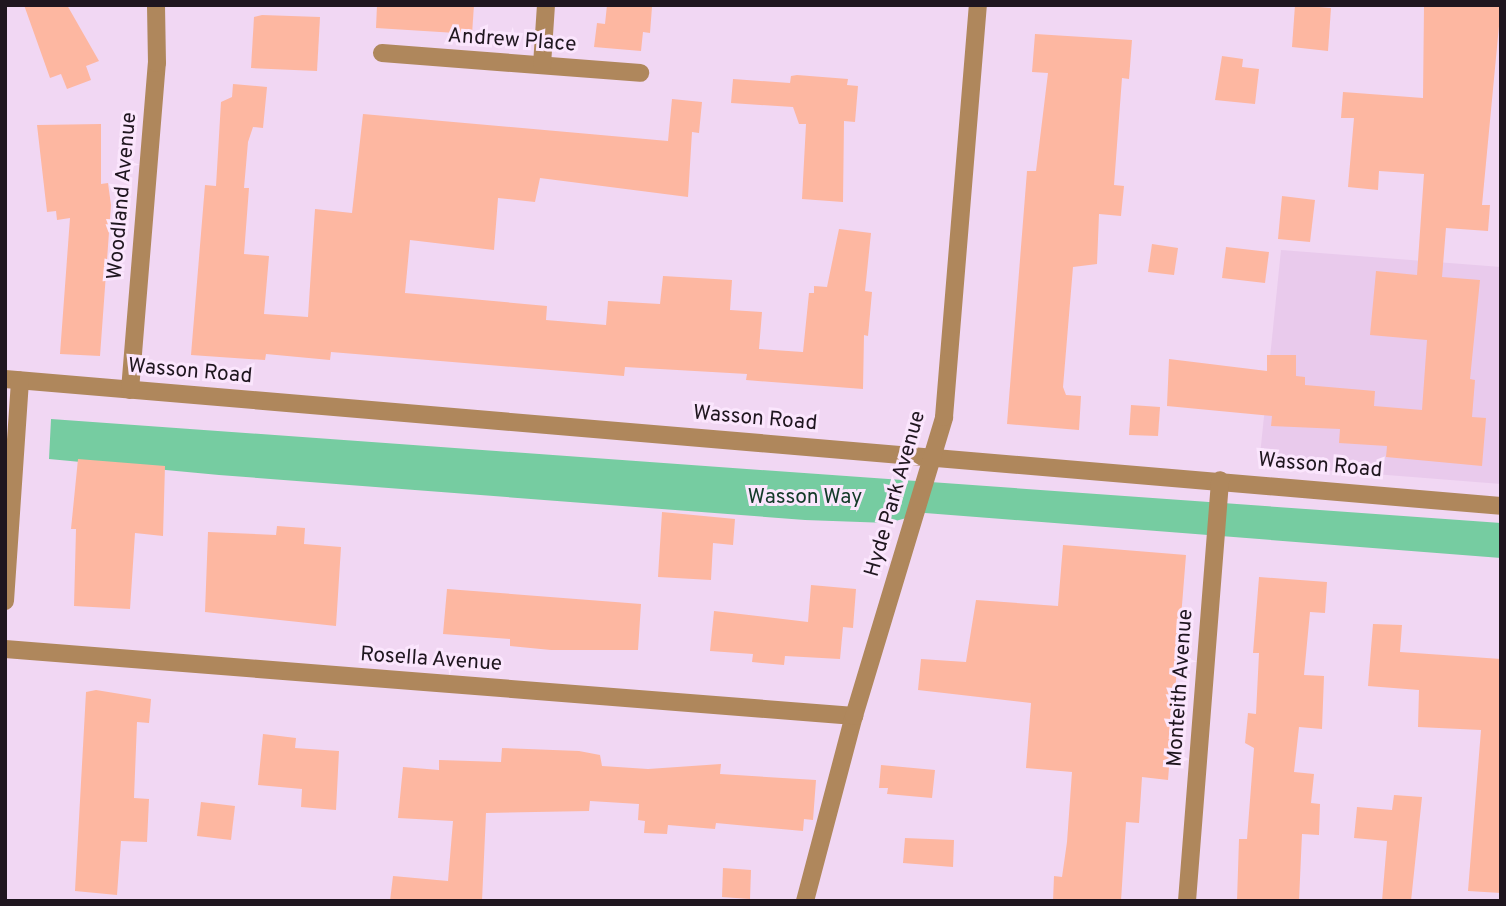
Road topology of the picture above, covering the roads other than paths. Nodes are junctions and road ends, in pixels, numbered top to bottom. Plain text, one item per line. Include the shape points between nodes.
1 (156, 5) edge
2 (546, 5) edge
3 (978, 5) edge
4 (382, 53) dead end
5 (542, 65) junction
6 (640, 73) dead end
7 (13, 380) edge
8 (130, 390) junction
9 (935, 456) junction
10 (1220, 480) junction
11 (1501, 506) edge
12 (5, 601) edge
13 (5, 649) edge
14 (854, 716) junction
15 (805, 901) edge
16 (1187, 901) edge

1 - 8 street, Woodland Avenue via 157,63
2 - 5 street
3 - 9 street, Hyde Park Avenue via 944,417
4 - 5 street, Andrew Place
5 - 6 street, Andrew Place
7 - 8 street, Wasson Road
7 - 12 street
8 - 9 street, Wasson Road
9 - 10 street, Wasson Road
9 - 14 street, Hyde Park Avenue
10 - 11 street, Wasson Road
10 - 16 street, Monteith Avenue
13 - 14 street, Rosella Avenue
14 - 15 street, Hyde Park Avenue

